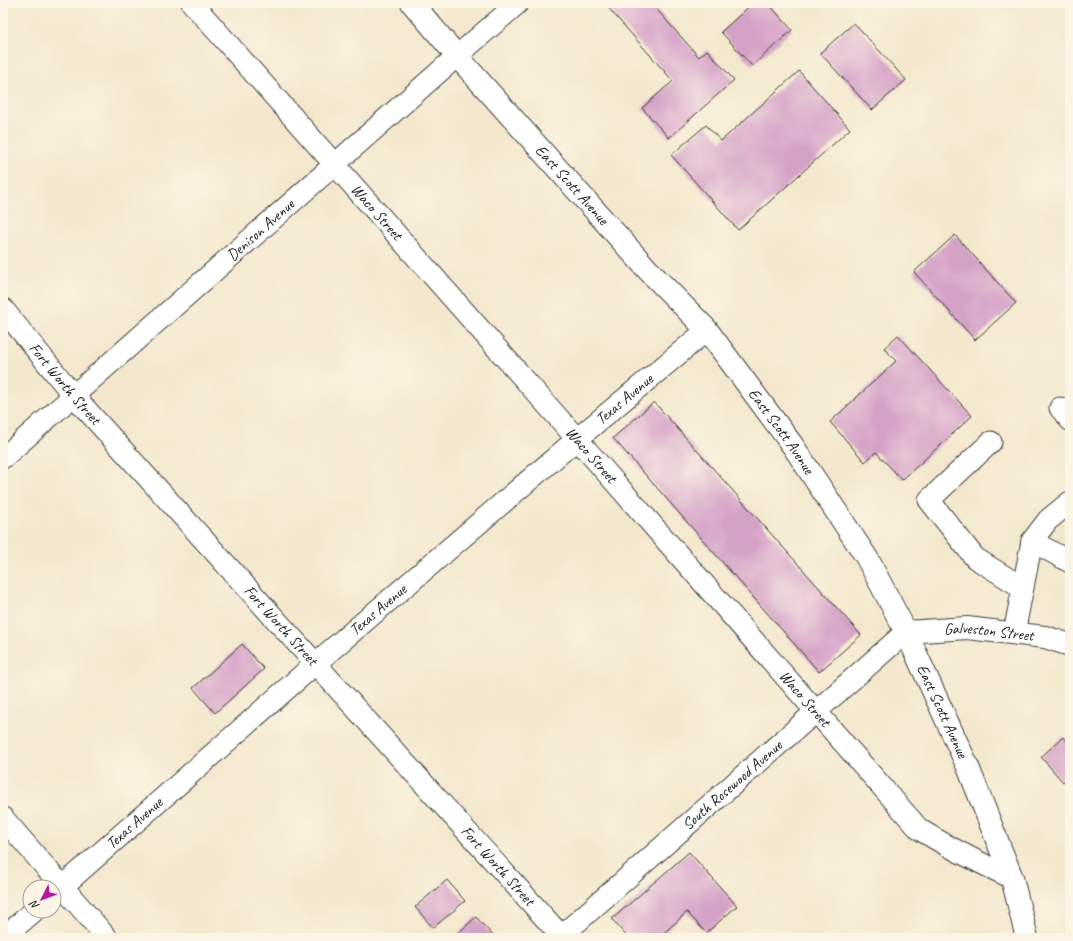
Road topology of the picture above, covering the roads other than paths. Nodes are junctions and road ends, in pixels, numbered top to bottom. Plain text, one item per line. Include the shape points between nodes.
1 (192, 3) edge
2 (412, 3) edge
3 (518, 3) edge
4 (457, 56) junction
5 (334, 164) junction
6 (3, 309) edge
7 (707, 330) junction
8 (74, 396) junction
9 (577, 439) junction
10 (991, 442) dead end
11 (3, 458) edge
12 (1070, 502) edge
13 (1032, 541) junction
14 (1070, 562) edge
15 (1023, 588) junction
16 (906, 632) junction
17 (1014, 633) junction
18 (1070, 645) edge
19 (316, 663) junction
20 (816, 712) junction
21 (3, 818) edge
22 (1012, 878) junction
23 (50, 879) edge
24 (62, 886) edge
25 (62, 894) edge
26 (25, 919) edge
27 (561, 937) edge
28 (3, 938) edge
29 (107, 938) edge
30 (1027, 938) edge

1 - 5 street, Waco Street
2 - 4 main road, East Scott Avenue
3 - 4 street, Denison Avenue
4 - 5 street, Denison Avenue
4 - 7 main road, East Scott Avenue via 648,270
5 - 8 street, Denison Avenue
5 - 9 street, Waco Street
6 - 8 street, Fort Worth Street
7 - 9 street, Texas Avenue
7 - 16 main road, East Scott Avenue via 793,446 859,545
8 - 11 street, Denison Avenue
8 - 19 street, Fort Worth Street
9 - 19 street, Texas Avenue
9 - 20 street, Waco Street
10 - 15 street via 929,500 975,558
12 - 13 street via 1048,520
13 - 14 street
13 - 15 street
15 - 17 street
16 - 17 main road, Galveston Street via 967,628
16 - 20 street, South Rosewood Avenue
16 - 22 main road, East Scott Avenue via 968,767
17 - 18 main road, Galveston Street via 1046,636
19 - 24 street, Texas Avenue
19 - 27 street, Fort Worth Street
20 - 22 street, Waco Street via 919,829 969,858
20 - 27 street, South Rosewood Avenue
21 - 23 street
22 - 30 main road, East Scott Avenue
25 - 29 street
26 - 28 street

